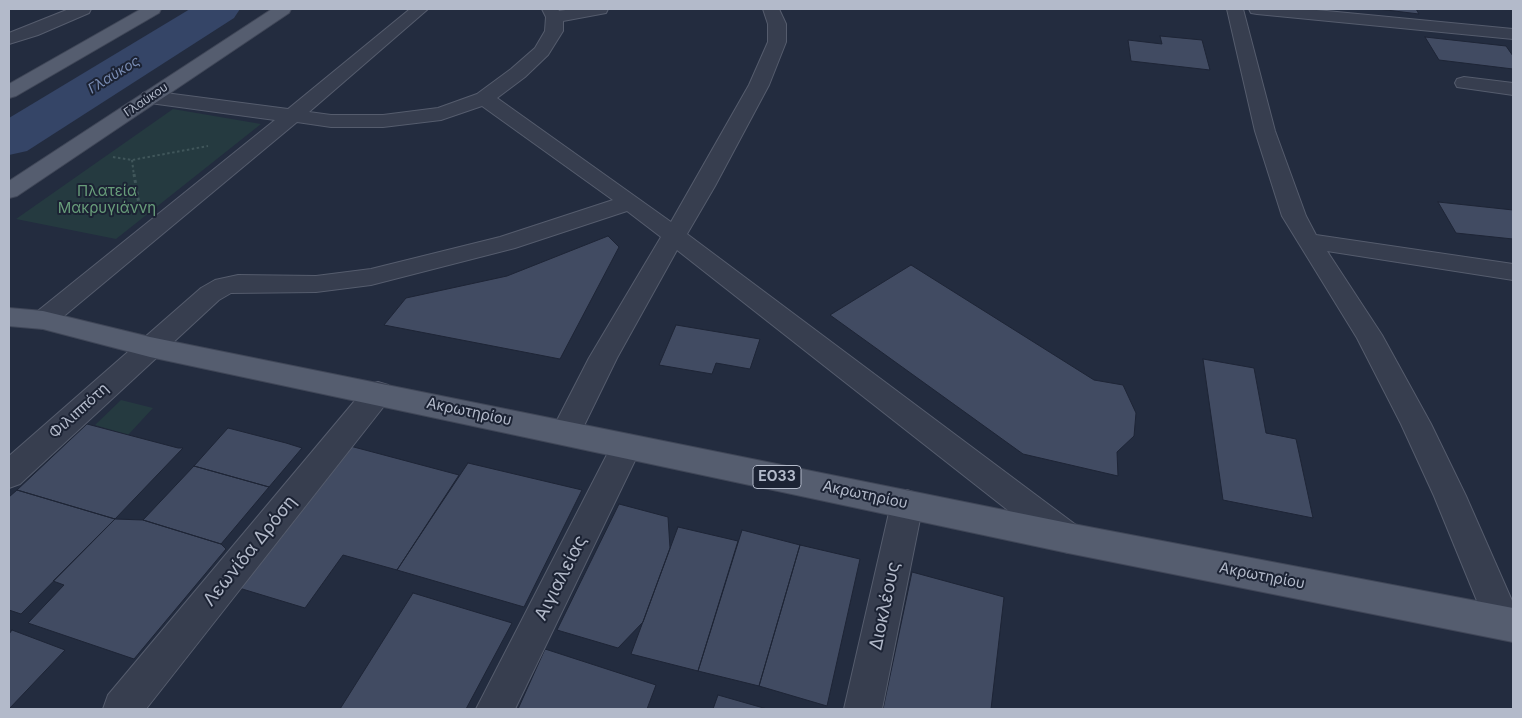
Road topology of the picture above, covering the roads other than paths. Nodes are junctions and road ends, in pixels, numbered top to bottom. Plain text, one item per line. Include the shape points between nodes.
1 (83, 9) edge
2 (153, 9) edge
3 (283, 9) edge
4 (420, 9) edge
5 (600, 9) edge
6 (771, 9) edge
7 (1235, 9) edge
8 (1257, 9) edge
9 (552, 13) edge
10 (1513, 34) edge
11 (9, 39) edge
12 (1464, 83) dead end
13 (1513, 89) edge
14 (9, 92) edge
15 (150, 97) junction
16 (484, 98) junction
17 (291, 117) junction
18 (9, 191) edge
19 (630, 202) junction
20 (674, 236) junction
21 (1308, 241) junction
22 (1513, 272) edge
23 (9, 298) edge
24 (9, 317) edge
25 (43, 320) junction
26 (150, 346) junction
27 (378, 393) junction
28 (566, 432) junction
29 (627, 446) junction
30 (9, 474) edge
31 (907, 504) junction
32 (1068, 538) junction
33 (1508, 624) edge
34 (122, 709) edge
35 (495, 709) edge
36 (863, 709) edge

1 - 11 street
2 - 14 main road
3 - 15 main road, Γλαύκου
4 - 17 street
5 - 9 street
6 - 20 street via 779,32 775,49 730,140
7 - 21 street via 1275,163 1294,216
8 - 10 street
9 - 16 street via 552,37 542,51
12 - 13 street
15 - 17 street
15 - 18 main road, Γλαύκου
16 - 17 street via 448,112 414,119 356,122
16 - 19 street
17 - 25 street
19 - 20 street
19 - 26 street, Φιλιππότη via 507,242 371,277 316,284 238,283 224,286 210,294
20 - 28 street via 603,358
20 - 32 street
21 - 22 street
21 - 33 street via 1369,335 1416,424
23 - 25 main road, Ακρωτηρίου / ΕΟ33
24 - 25 main road, Ακρωτηρίου / ΕΟ33
25 - 26 main road, Ακρωτηρίου / ΕΟ33
26 - 27 main road, Ακρωτηρίου / ΕΟ33
26 - 30 street, Φιλιππότη
27 - 28 main road, Ακρωτηρίου / ΕΟ33
27 - 34 street, Λεωνίδα Δρόση
28 - 29 main road, Ακρωτηρίου / ΕΟ33
29 - 31 main road, Ακρωτηρίου / ΕΟ33
29 - 35 street, Αιγιαλείας
31 - 32 main road, Ακρωτηρίου / ΕΟ33
31 - 36 street, Διοκλέους
32 - 33 main road, Ακρωτηρίου / ΕΟ33

